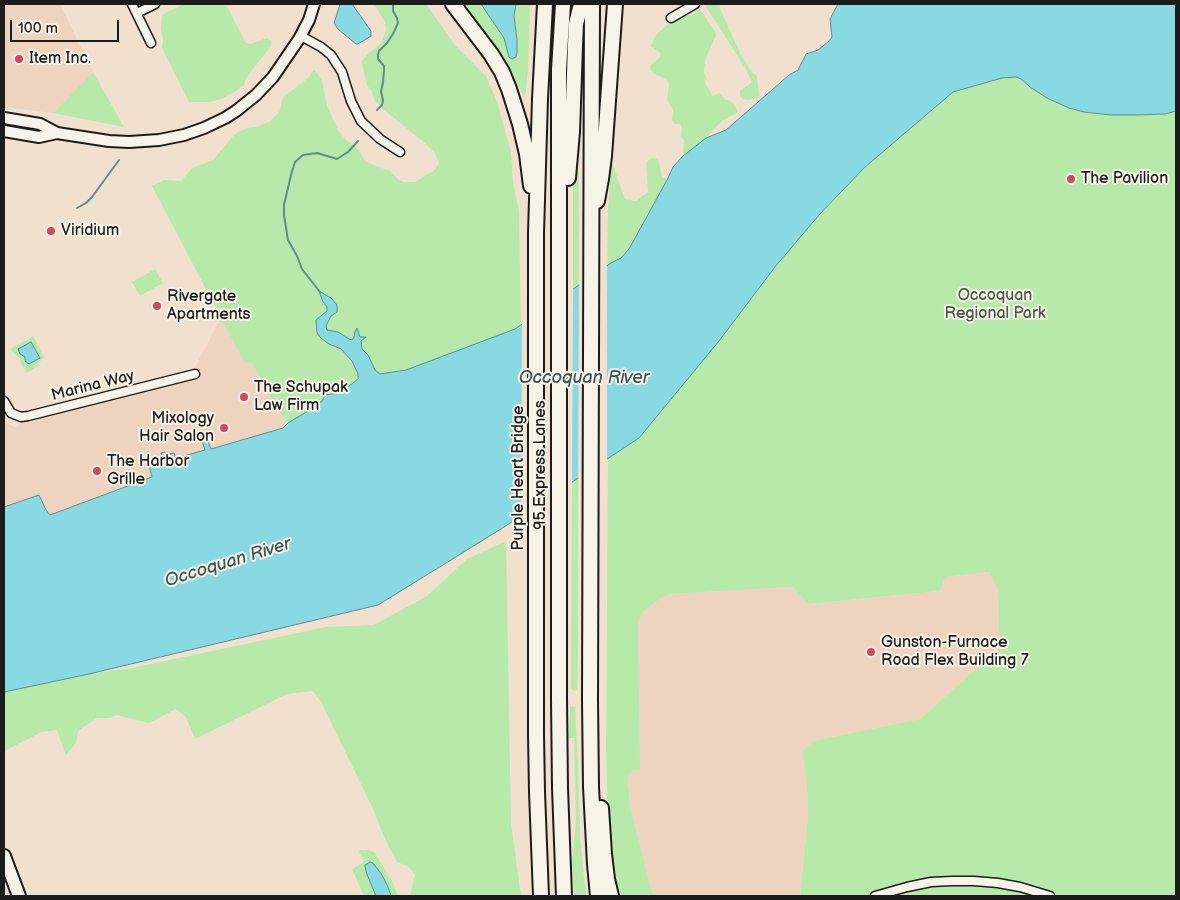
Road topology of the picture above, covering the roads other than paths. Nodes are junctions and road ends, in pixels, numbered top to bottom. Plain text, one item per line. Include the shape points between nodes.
1 (132, 4) edge
2 (155, 4) edge
3 (314, 4) edge
4 (453, 4) edge
5 (545, 4) edge
6 (563, 4) edge
7 (581, 4) edge
8 (592, 4) edge
9 (615, 4) edge
10 (695, 4) edge
11 (137, 13) junction
12 (671, 18) dead end
13 (301, 36) junction
14 (151, 42) dead end
15 (4, 118) edge
16 (4, 131) edge
17 (57, 133) junction
18 (400, 152) dead end
19 (591, 226) junction
20 (536, 233) junction
21 (560, 254) junction
22 (195, 374) dead end
23 (4, 401) edge
24 (590, 715) junction
25 (4, 856) edge
26 (19, 896) edge
27 (542, 896) edge
28 (564, 896) edge
29 (598, 896) edge
30 (611, 896) edge
31 (875, 896) edge
32 (1050, 896) edge

1 - 11 street
2 - 11 street
3 - 13 street
4 - 20 highway via 491,54 510,89 526,154
5 - 20 highway
6 - 21 highway, 95 Express Lanes
7 - 21 highway via 576,24 571,142
8 - 19 highway
9 - 19 highway via 600,190
10 - 12 street
11 - 14 street
13 - 17 street via 278,71 256,95 225,118 204,128 170,138 130,142
13 - 18 street via 331,55 342,72 361,120 380,139
15 - 17 street via 40,124
16 - 17 street via 40,137
19 - 24 highway
20 - 27 highway, Purple Heart Bridge via 537,792
21 - 28 highway, 95 Express Lanes via 559,748
22 - 23 street, Marina Way via 28,416 11,413
24 - 29 highway via 590,786
24 - 30 highway
25 - 26 main road
31 - 32 street via 931,882 974,881 1020,887

